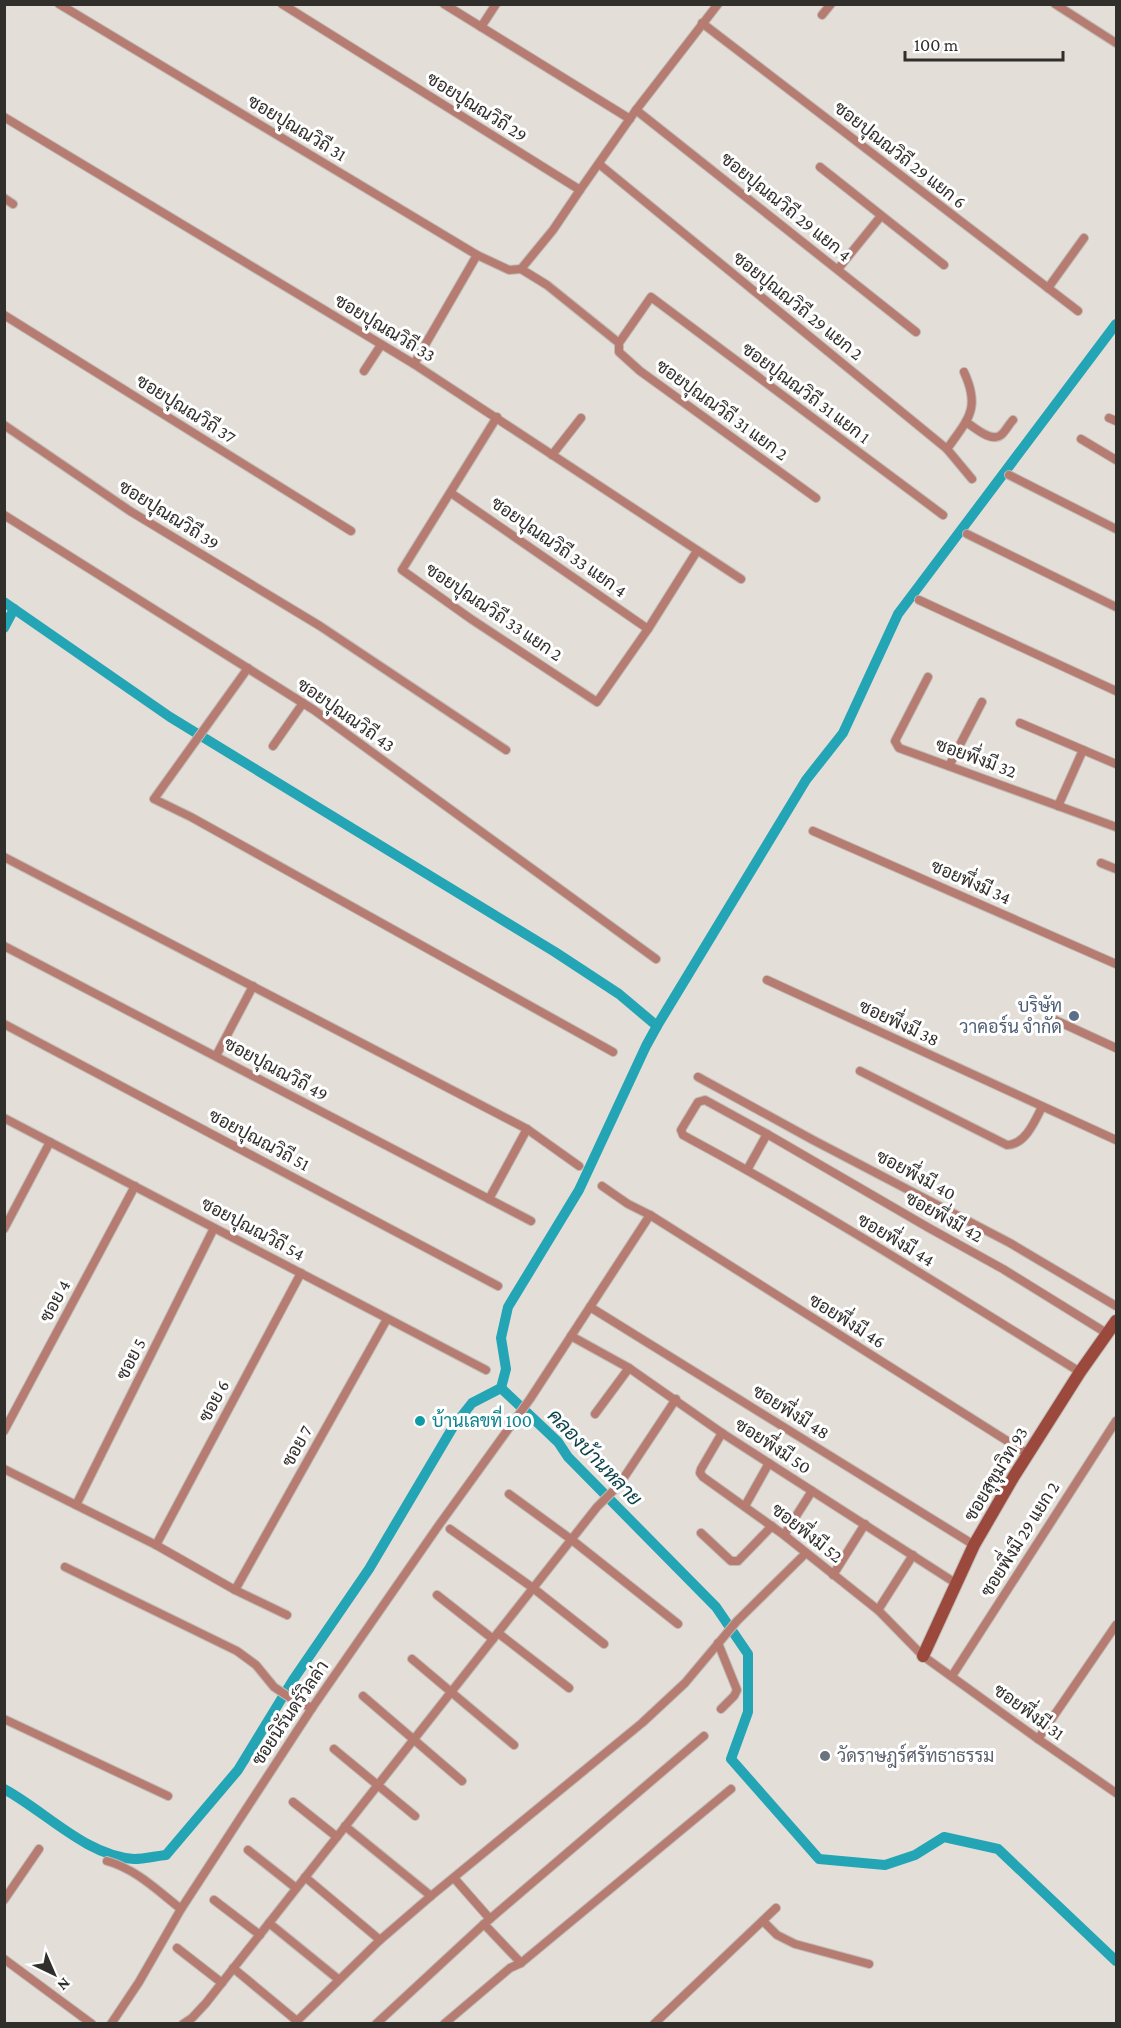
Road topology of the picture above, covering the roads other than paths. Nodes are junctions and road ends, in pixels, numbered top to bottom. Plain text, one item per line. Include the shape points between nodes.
1 (59, 4) edge
2 (282, 4) edge
3 (444, 4) edge
4 (496, 4) edge
5 (718, 4) edge
6 (831, 4) edge
7 (1055, 4) edge
8 (296, 8) edge
9 (822, 15) dead end
10 (702, 23) junction
11 (481, 27) junction
12 (1116, 43) edge
13 (636, 110) junction
14 (4, 117) edge
15 (630, 119) junction
16 (599, 164) junction
17 (820, 167) dead end
18 (580, 190) junction
19 (4, 198) edge
20 (13, 204) dead end
21 (881, 216) junction
22 (1084, 238) dead end
23 (477, 255) junction
24 (944, 265) dead end
25 (521, 269) junction
26 (838, 269) junction
27 (1048, 288) junction
28 (1078, 311) dead end
29 (4, 315) edge
30 (916, 332) dead end
31 (620, 343) junction
32 (381, 345) junction
33 (414, 364) junction
34 (364, 371) dead end
35 (964, 372) dead end
36 (497, 417) junction
37 (581, 418) dead end
38 (1013, 420) dead end
39 (966, 422) junction
40 (4, 425) edge
41 (1081, 440) dead end
42 (947, 449) junction
43 (552, 455) junction
44 (1116, 460) edge
45 (1009, 475) dead end
46 (972, 479) dead end
47 (451, 493) junction
48 (816, 498) dead end
49 (4, 515) edge
50 (942, 515) dead end
51 (1116, 529) edge
52 (351, 531) dead end
53 (967, 534) dead end
54 (697, 550) junction
55 (741, 579) dead end
56 (919, 600) dead end
57 (1116, 607) edge
58 (648, 628) junction
59 (248, 668) junction
60 (928, 678) dead end
61 (1116, 691) edge
62 (982, 702) dead end
63 (303, 703) junction
64 (1020, 723) dead end
65 (273, 746) dead end
66 (506, 750) dead end
67 (1083, 750) junction
68 (1116, 764) edge
69 (950, 766) junction
70 (1058, 806) junction
71 (1116, 828) edge
72 (813, 831) dead end
73 (4, 858) edge
74 (1101, 863) dead end
75 (1116, 869) edge
76 (4, 946) edge
77 (656, 959) dead end
78 (1116, 964) edge
79 (767, 980) dead end
80 (253, 986) junction
81 (1053, 1019) dead end
82 (4, 1024) edge
83 (1116, 1048) edge
84 (613, 1052) dead end
85 (216, 1056) junction
86 (860, 1071) dead end
87 (698, 1077) dead end
88 (1042, 1107) junction
89 (4, 1118) edge
90 (527, 1129) junction
91 (767, 1134) junction
92 (692, 1140) joint
93 (1116, 1140) edge
94 (50, 1142) junction
95 (579, 1166) dead end
96 (747, 1170) junction
97 (135, 1186) junction
98 (602, 1186) dead end
99 (489, 1199) junction
100 (650, 1215) junction
101 (531, 1221) dead end
102 (214, 1228) junction
103 (4, 1229) edge
104 (301, 1273) junction
105 (498, 1286) dead end
106 (1116, 1306) edge
107 (590, 1307) junction
108 (387, 1319) junction
109 (1116, 1321) edge
110 (1108, 1334) junction
111 (571, 1336) junction
112 (630, 1368) junction
113 (486, 1370) dead end
114 (1080, 1372) junction
115 (676, 1400) junction
116 (595, 1414) dead end
117 (1116, 1421) edge
118 (4, 1431) edge
119 (722, 1433) junction
120 (1028, 1454) junction
121 (769, 1463) junction
122 (4, 1469) edge
123 (812, 1491) junction
124 (509, 1494) dead end
125 (76, 1504) junction
126 (745, 1506) junction
127 (865, 1524) junction
128 (772, 1526) junction
129 (450, 1529) dead end
130 (701, 1533) dead end
131 (784, 1535) junction
132 (572, 1540) junction
133 (156, 1545) junction
134 (974, 1545) junction
135 (806, 1553) junction
136 (913, 1556) junction
137 (65, 1567) dead end
138 (833, 1575) junction
139 (957, 1584) junction
140 (533, 1588) junction
141 (235, 1590) junction
142 (437, 1595) dead end
143 (878, 1610) junction
144 (287, 1615) dead end
145 (678, 1624) dead end
146 (1116, 1625) edge
147 (495, 1636) junction
148 (718, 1643) junction
149 (604, 1644) dead end
150 (923, 1656) junction
151 (412, 1659) dead end
152 (952, 1676) junction
153 (569, 1688) dead end
154 (452, 1692) junction
155 (363, 1696) dead end
156 (312, 1708) junction
157 (721, 1709) dead end
158 (4, 1719) edge
159 (704, 1736) dead end
160 (414, 1739) junction
161 (1038, 1740) junction
162 (514, 1745) dead end
163 (334, 1749) dead end
164 (462, 1781) dead end
165 (378, 1785) junction
166 (732, 1789) dead end
167 (1116, 1793) edge
168 (168, 1796) dead end
169 (293, 1802) dead end
170 (415, 1816) dead end
171 (345, 1826) junction
172 (337, 1837) junction
173 (39, 1849) dead end
174 (249, 1850) dead end
175 (107, 1861) dead end
176 (305, 1877) junction
177 (454, 1878) junction
178 (296, 1888) junction
179 (431, 1896) junction
180 (4, 1900) edge
181 (214, 1900) dead end
182 (776, 1908) dead end
183 (181, 1909) junction
184 (763, 1921) junction
185 (487, 1922) junction
186 (269, 1923) junction
187 (260, 1935) junction
188 (380, 1940) junction
189 (177, 1948) dead end
190 (4, 1959) edge
191 (521, 1963) junction
192 (869, 1964) dead end
193 (233, 1968) junction
194 (338, 1979) junction
195 (222, 1983) junction
196 (195, 2021) edge
197 (296, 2022) edge
198 (92, 2024) edge
199 (111, 2024) edge
200 (183, 2024) edge
201 (376, 2024) edge
202 (444, 2024) edge
203 (654, 2024) edge

1 - 23 street, ซอยปุณณวิถี 31
2 - 8 street, ซอยปุณณวิถี 29
3 - 11 street
4 - 11 street
5 - 10 street
6 - 9 street
7 - 12 street
8 - 18 street, ซอยปุณณวิถี 29
10 - 13 street
10 - 27 street, ซอยปุณณวิถี 29 แยก 6
11 - 15 street
13 - 15 street
13 - 26 street, ซอยปุณณวิถี 29 แยก 4
14 - 32 street, ซอยปุณณวิถี 33
15 - 16 street
16 - 18 street
16 - 42 street, ซอยปุณณวิถี 29 แยก 2
17 - 21 street
18 - 25 street
19 - 20 street
21 - 24 street
21 - 26 street
22 - 27 street
23 - 25 street, ซอยปุณณวิถี 31 via 509,270
23 - 33 street
25 - 31 street, ซอยปุณณวิถี 31
26 - 30 street, ซอยปุณณวิถี 29 แยก 4
27 - 28 street, ซอยปุณณวิถี 29 แยก 6
29 - 52 street, ซอยปุณณวิถี 37
31 - 48 street, ซอยปุณณวิถี 31 แยก 2 via 619,352 640,371
31 - 50 street, ซอยปุณณวิถี 31 แยก 1 via 651,297
32 - 33 street, ซอยปุณณวิถี 33
32 - 34 street
33 - 36 street, ซอยปุณณวิถี 33
35 - 39 street via 973,394
36 - 43 street, ซอยปุณณวิถี 33
36 - 47 street, ซอยปุณณวิถี 33 แยก 2
37 - 43 street
38 - 39 street via 995,438
39 - 42 street
40 - 66 street, ซอยปุณณวิถี 39 via 130,511 320,626
41 - 44 street
42 - 46 street, ซอยปุณณวิถี 29 แยก 2
43 - 54 street, ซอยปุณณวิถี 33
45 - 51 street
47 - 58 street, ซอยปุณณวิถี 33 แยก 4
47 - 58 street, ซอยปุณณวิถี 33 แยก 2 via 402,570 471,619 597,702
49 - 59 street, ซอยปุณณวิถี 43
53 - 57 street
54 - 55 street, ซอยปุณณวิถี 33
54 - 58 street
56 - 61 street
59 - 63 street, ซอยปุณณวิถี 43
59 - 84 street via 154,799
60 - 69 street, ซอยพึ่งมี 32 via 896,746
62 - 69 street
63 - 65 street
63 - 77 street, ซอยปุณณวิถี 43
64 - 67 street
67 - 68 street
67 - 70 street
69 - 70 street, ซอยพึ่งมี 32
70 - 71 street, ซอยพึ่งมี 32
72 - 78 street, ซอยพึ่งมี 34
73 - 80 street
74 - 75 street
76 - 85 street, ซอยปุณณวิถี 49
79 - 88 street, ซอยพึ่งมี 38
80 - 85 street
80 - 90 street
81 - 83 street
82 - 105 street, ซอยปุณณวิถี 51
85 - 99 street, ซอยปุณณวิถี 49
86 - 88 street via 1007,1145 1014,1145 1027,1133
87 - 106 street, ซอยพึ่งมี 40 via 1010,1243
88 - 93 street, ซอยพึ่งมี 38
89 - 94 street, ซอยปุณณวิถี 54
90 - 95 street
90 - 99 street
91 - 92 street, ซอยพึ่งมี 42 via 702,1100 681,1130
91 - 96 street
91 - 110 street, ซอยพึ่งมี 42
92 - 96 street, ซอยพึ่งมี 44
94 - 97 street, ซอยปุณณวิถี 54
94 - 103 street
96 - 114 street, ซอยพึ่งมี 44
97 - 102 street, ซอยปุณณวิถี 54
97 - 118 street, ซอย 4
98 - 100 street, ซอยพึ่งมี 46
99 - 101 street, ซอยปุณณวิถี 49
100 - 107 street, ซอยนิรันดร์วิลล่า
100 - 120 street, ซอยพึ่งมี 46
102 - 104 street, ซอยปุณณวิถี 54
102 - 125 street, ซอย 5
104 - 108 street, ซอยปุณณวิถี 54
104 - 133 street, ซอย 6
107 - 111 street, ซอยนิรันดร์วิลล่า
107 - 134 street, ซอยพึ่งมี 48
108 - 113 street, ซอยปุณณวิถี 54
108 - 141 street, ซอย 7
109 - 110 street, ซอยสุขุมวิท 93
110 - 114 street, ซอยสุขุมวิท 93
111 - 112 street, ซอยพึ่งมี 50
111 - 156 street, ซอยนิรันดร์วิลล่า
112 - 115 street, ซอยพึ่งมี 50
112 - 116 street
114 - 120 street, ซอยสุขุมวิท 93
115 - 119 street, ซอยพึ่งมี 50
115 - 132 street via 619,1485
117 - 152 street, ซอยพึ่งมี 29 แยก 2
119 - 121 street, ซอยพึ่งมี 50
119 - 126 street, ซอยพึ่งมี 52 via 700,1473
120 - 134 street, ซอยสุขุมวิท 93
121 - 123 street, ซอยพึ่งมี 50
121 - 126 street
122 - 125 street
123 - 127 street, ซอยพึ่งมี 50
123 - 131 street
124 - 132 street
125 - 133 street
126 - 128 street, ซอยพึ่งมี 52
127 - 136 street, ซอยพึ่งมี 50
127 - 138 street
128 - 130 street via 738,1561 731,1561
128 - 131 street, ซอยพึ่งมี 52
129 - 140 street
131 - 135 street, ซอยพึ่งมี 52
132 - 140 street
132 - 145 street
133 - 141 street
134 - 139 street, ซอยสุขุมวิท 93
135 - 138 street, ซอยพึ่งมี 52
135 - 148 street
136 - 139 street, ซอยพึ่งมี 50
136 - 143 street
137 - 156 street via 237,1651 256,1665 274,1687
138 - 143 street, ซอยพึ่งมี 52
139 - 150 street, ซอยสุขุมวิท 93
140 - 147 street
140 - 149 street
141 - 144 street
142 - 147 street
143 - 150 street, ซอยพึ่งมี 52
146 - 161 street
147 - 153 street
147 - 154 street
148 - 157 street via 737,1690
148 - 177 street via 685,1683 642,1723
150 - 152 street, ซอยพึ่งมี 31
151 - 154 street
152 - 161 street, ซอยพึ่งมี 31
154 - 160 street
154 - 162 street
155 - 160 street
156 - 183 street, ซอยนิรันดร์วิลล่า
158 - 168 street
159 - 185 street
160 - 164 street
160 - 165 street
161 - 167 street, ซอยพึ่งมี 31
163 - 165 street
165 - 170 street
165 - 171 street
166 - 191 street
169 - 172 street
171 - 172 street
171 - 179 street
172 - 176 street
173 - 180 street
174 - 178 street
175 - 183 street via 140,1877
176 - 178 street
176 - 188 street
177 - 179 street
177 - 185 street
178 - 186 street
179 - 188 street
181 - 187 street
182 - 184 street
183 - 199 street, ซอยนิรันดร์วิลล่า
184 - 192 street via 777,1935 795,1944
184 - 203 street
185 - 191 street
185 - 201 street
186 - 187 street
186 - 194 street
187 - 193 street
188 - 194 street
189 - 195 street
190 - 198 street
191 - 202 street
193 - 195 street
193 - 197 street
194 - 197 street
195 - 196 street
196 - 200 street

